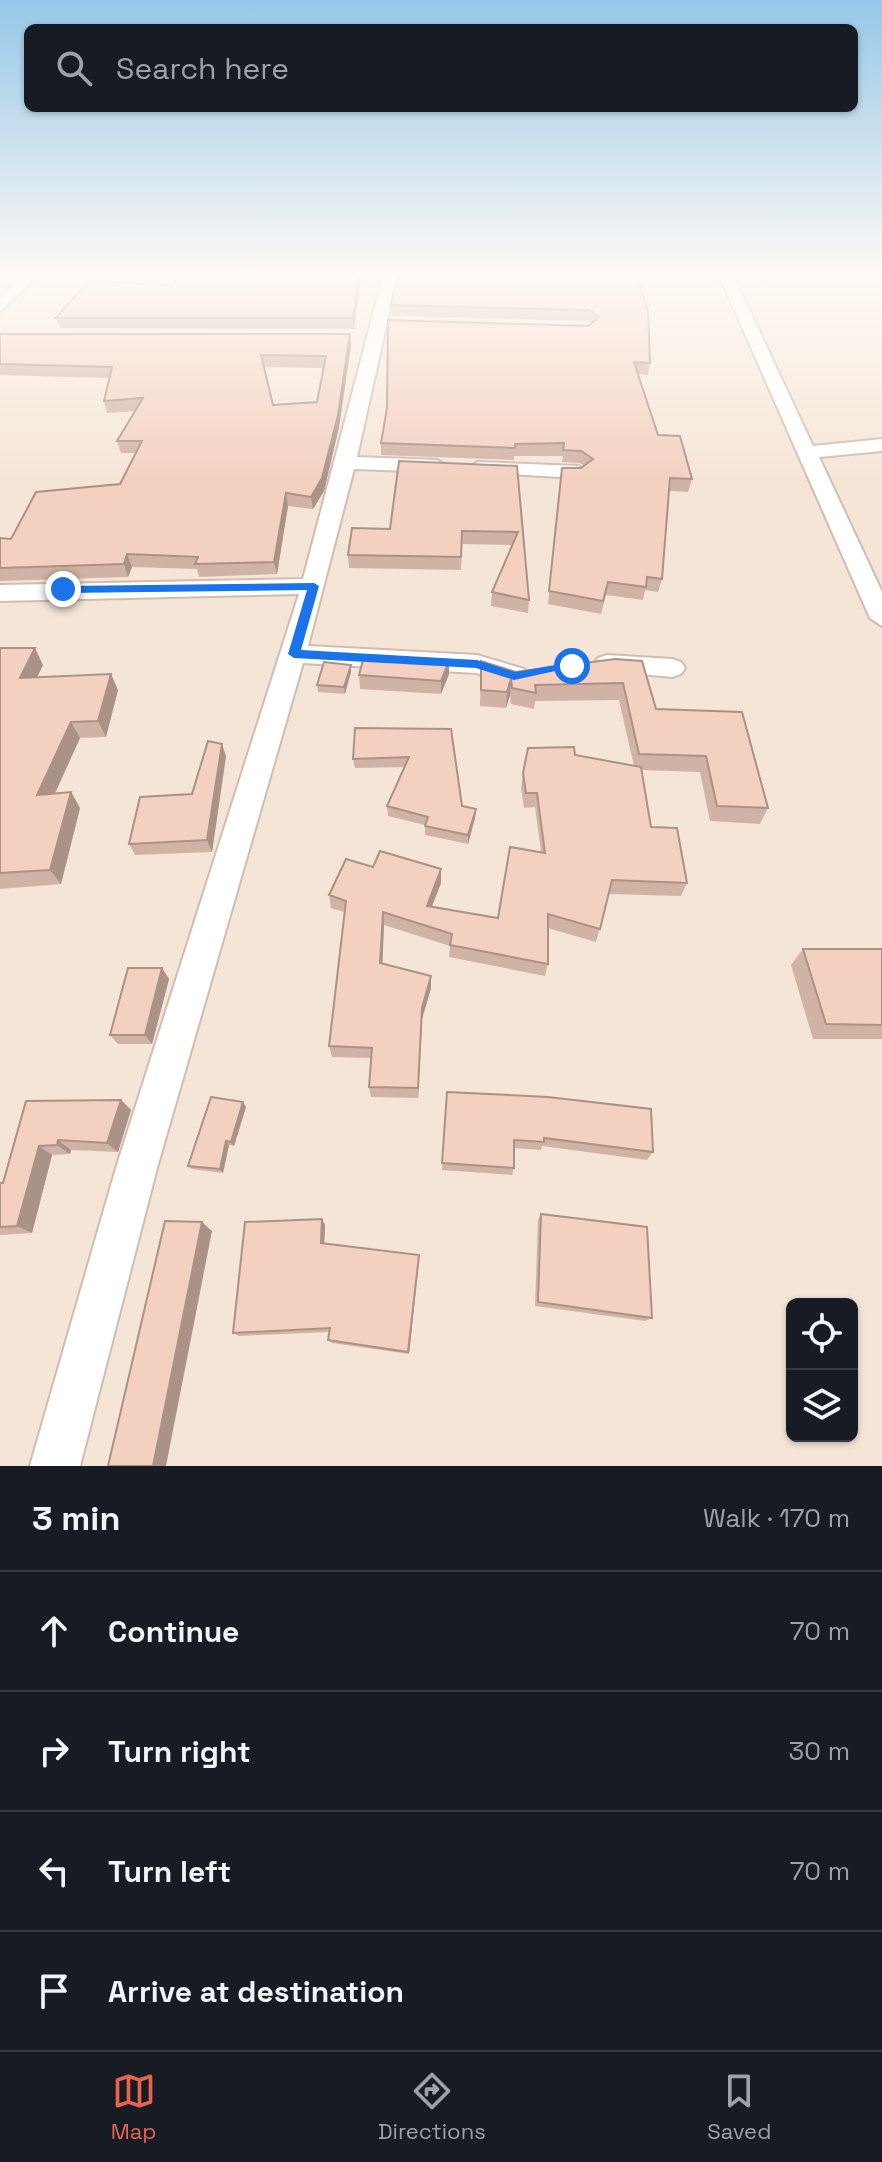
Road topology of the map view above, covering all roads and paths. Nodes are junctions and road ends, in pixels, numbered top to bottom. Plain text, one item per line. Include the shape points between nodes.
1 (375, 345) edge
2 (758, 345) edge
3 (882, 445) edge
4 (807, 452) junction
5 (346, 463) junction
6 (578, 472) edge
7 (314, 586) junction
8 (0, 593) edge
9 (882, 618) edge
10 (294, 654) junction
11 (585, 665) edge
12 (672, 668) dead end
13 (537, 674) edge
14 (55, 1466) edge

1 - 5 street
2 - 4 street
3 - 4 street
4 - 9 street
5 - 6 street
5 - 7 street
7 - 8 street
7 - 10 street
10 - 13 street via 477,664 514,676
10 - 14 street via 90,1322
11 - 12 street

